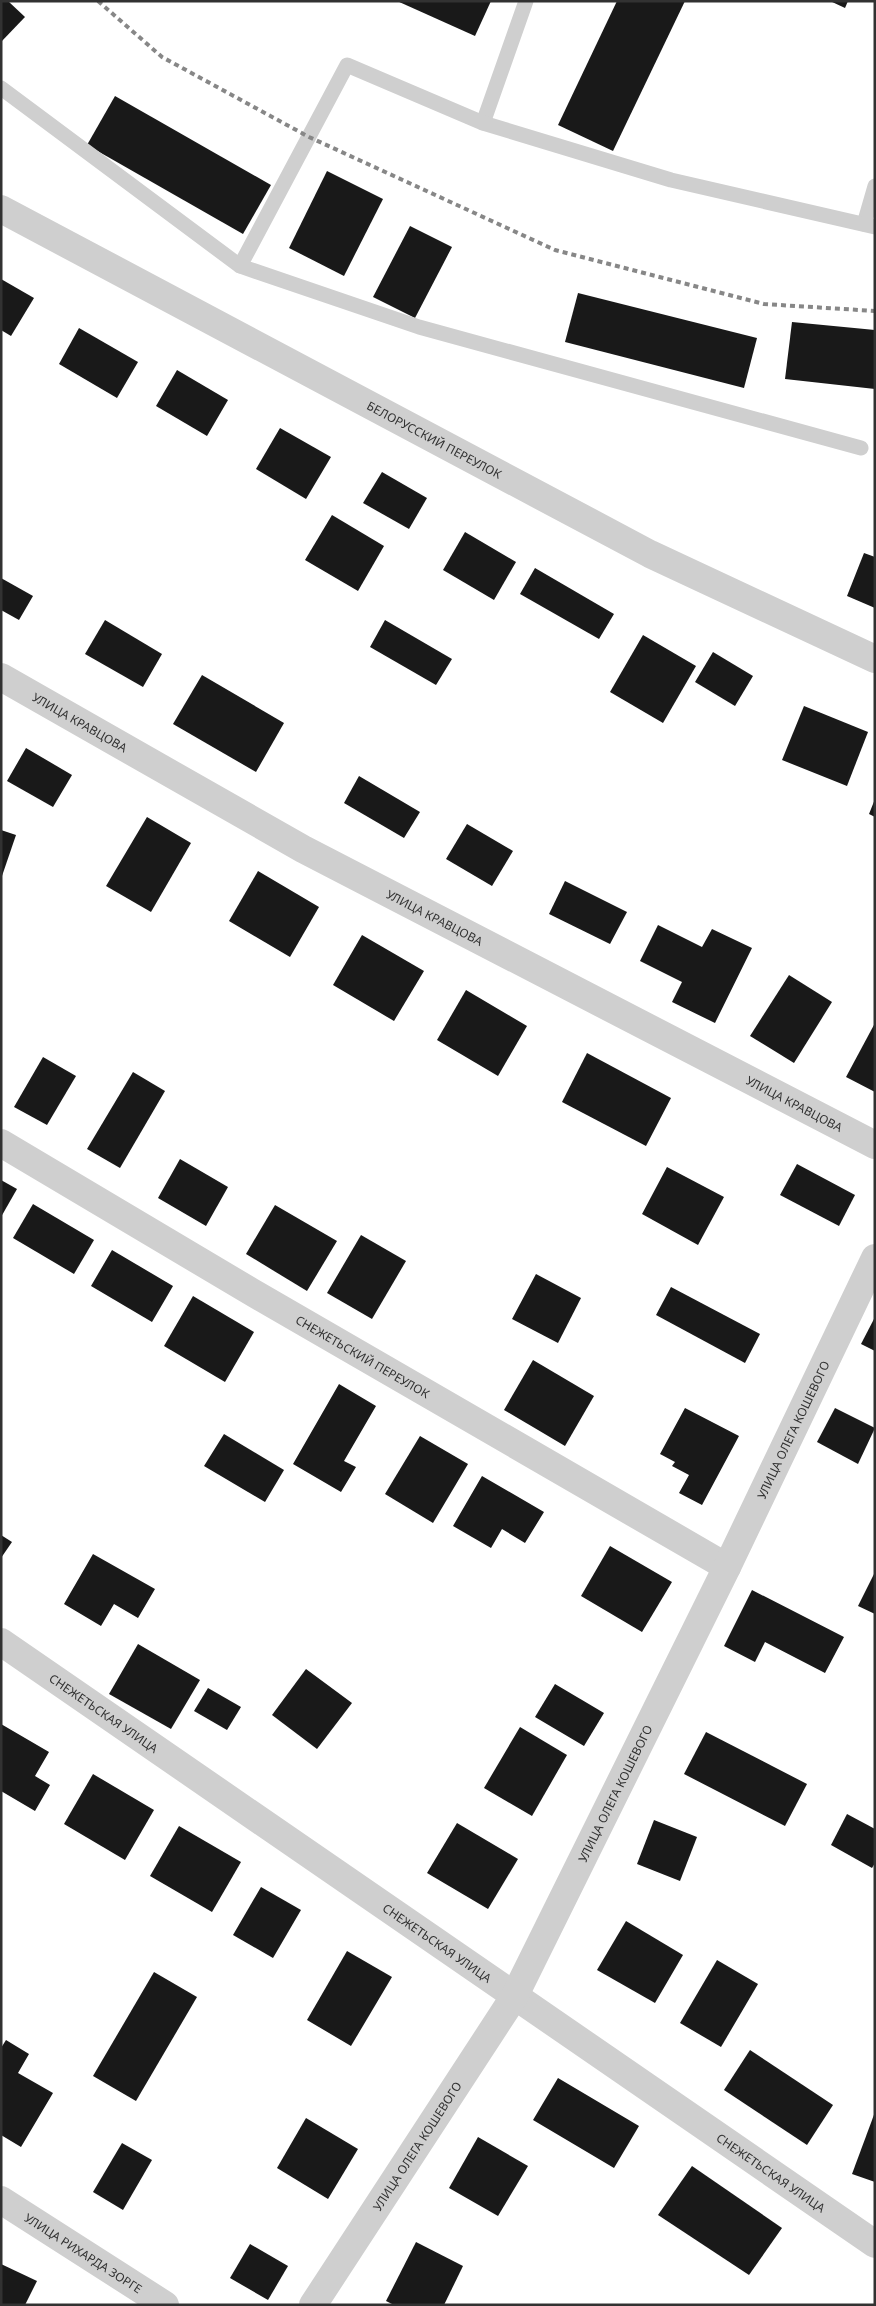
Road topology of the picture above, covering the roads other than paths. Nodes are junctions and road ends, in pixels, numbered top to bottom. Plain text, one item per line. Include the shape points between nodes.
1 (526, 1) edge
2 (1, 88) edge
3 (483, 123) junction
4 (875, 186) edge
5 (1, 208) edge
6 (869, 225) edge
7 (240, 266) junction
8 (861, 448) dead end
9 (875, 659) edge
10 (1, 678) edge
11 (1, 1143) edge
12 (875, 1145) edge
13 (875, 1258) edge
14 (727, 1567) junction
15 (1, 1642) edge
16 (514, 1996) junction
17 (1, 2200) edge
18 (875, 2244) edge
19 (165, 2305) edge
20 (313, 2305) edge

1 - 3 lane
2 - 7 lane
3 - 6 lane via 671,180
3 - 7 lane via 347,65
4 - 6 lane
5 - 9 street, БЕЛОРУССКИЙ ПЕРЕУЛОК via 650,554
7 - 8 lane via 419,327
10 - 12 street, УЛИЦА КРАВЦОВА via 303,850
11 - 14 street, СНЕЖЕТЬСКИЙ ПЕРЕУЛОК
13 - 14 street, УЛИЦА ОЛЕГА КОШЕВОГО
14 - 16 street, УЛИЦА ОЛЕГА КОШЕВОГО
15 - 16 street, СНЕЖЕТЬСКАЯ УЛИЦА
16 - 18 street, СНЕЖЕТЬСКАЯ УЛИЦА
16 - 20 street, УЛИЦА ОЛЕГА КОШЕВОГО
17 - 19 street, УЛИЦА РИХАРДА ЗОРГЕ

